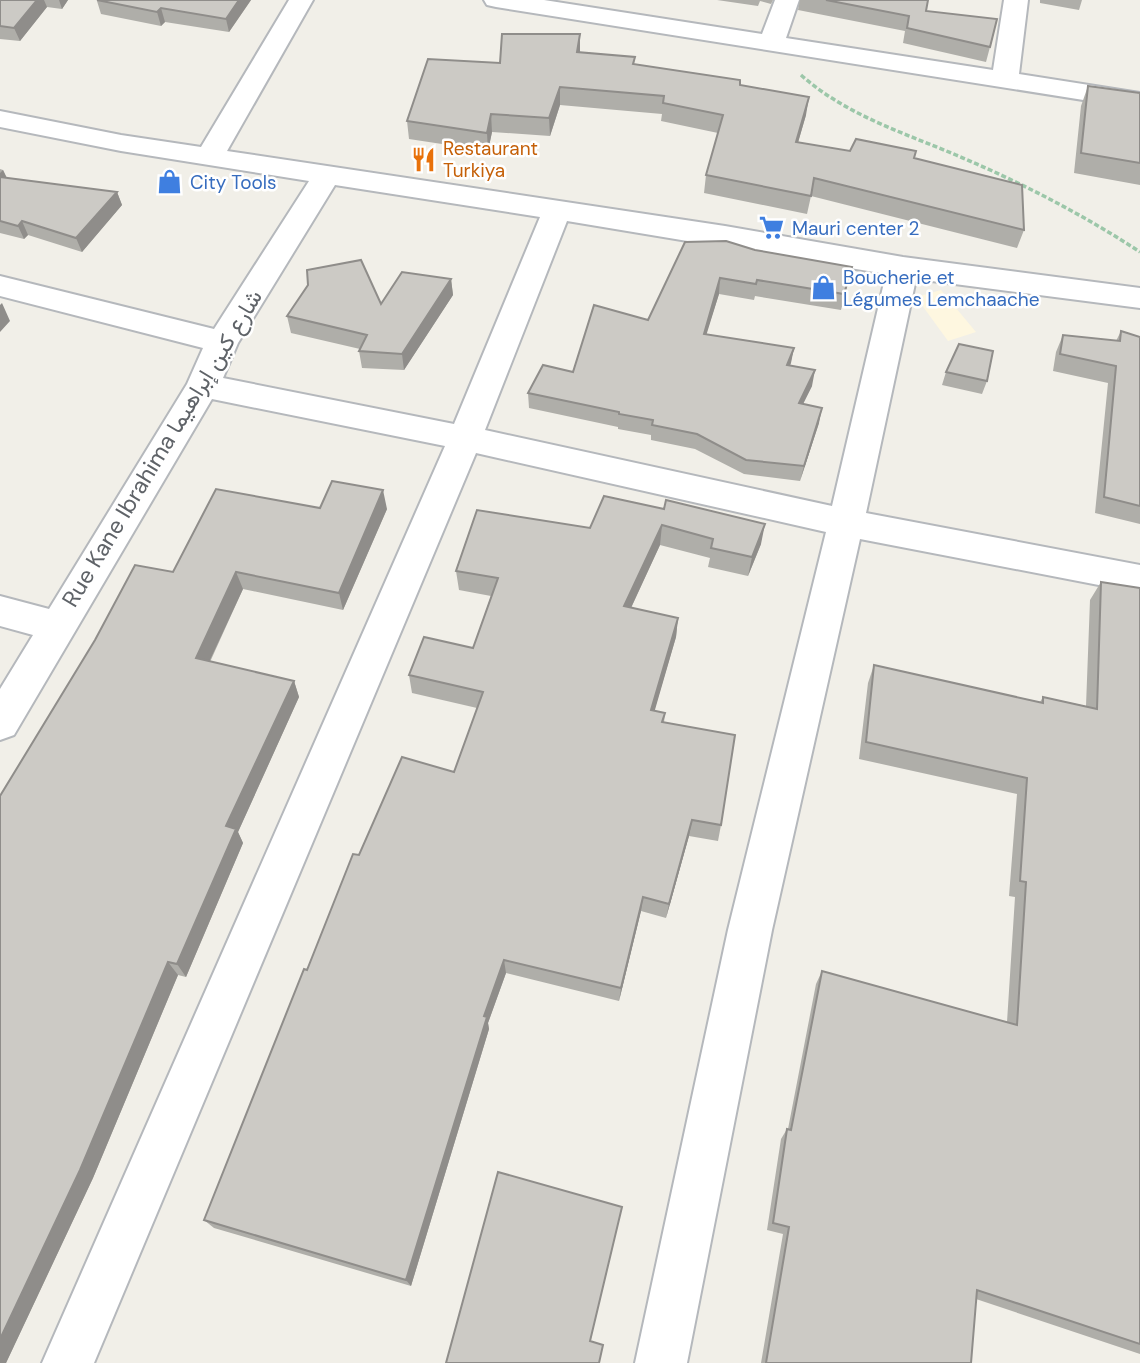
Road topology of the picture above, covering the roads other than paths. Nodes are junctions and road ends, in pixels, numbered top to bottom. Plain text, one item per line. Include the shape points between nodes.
1 (301, 0) edge
2 (496, 0) edge
3 (787, 0) edge
4 (1016, 0) edge
5 (550, 5) edge
6 (771, 44) junction
7 (1005, 80) junction
8 (1140, 101) edge
9 (0, 119) edge
10 (209, 157) junction
11 (327, 176) junction
12 (557, 210) junction
13 (903, 267) junction
14 (0, 286) edge
15 (1140, 298) edge
16 (222, 342) junction
17 (203, 386) junction
18 (465, 438) junction
19 (846, 523) junction
20 (1140, 579) edge
21 (0, 611) edge
22 (57, 627) junction
23 (0, 723) edge
24 (68, 1363) edge
25 (661, 1363) edge

1 - 10 street
2 - 5 street
3 - 6 street
4 - 7 street
5 - 6 street
6 - 7 street
7 - 8 street
9 - 10 street
10 - 11 street
11 - 12 street
11 - 16 street, Rue Kane Ibrahima شارع كين إبراهيما
12 - 13 street
12 - 18 street
13 - 15 street
13 - 19 street
14 - 16 street
16 - 17 street, Rue Kane Ibrahima شارع كين إبراهيما
17 - 18 street
17 - 22 street, Rue Kane Ibrahima شارع كين إبراهيما
18 - 19 street
18 - 24 street
19 - 20 street
19 - 25 street via 750,930
21 - 22 street
22 - 23 street, Rue Kane Ibrahima شارع كين إبراهيما

